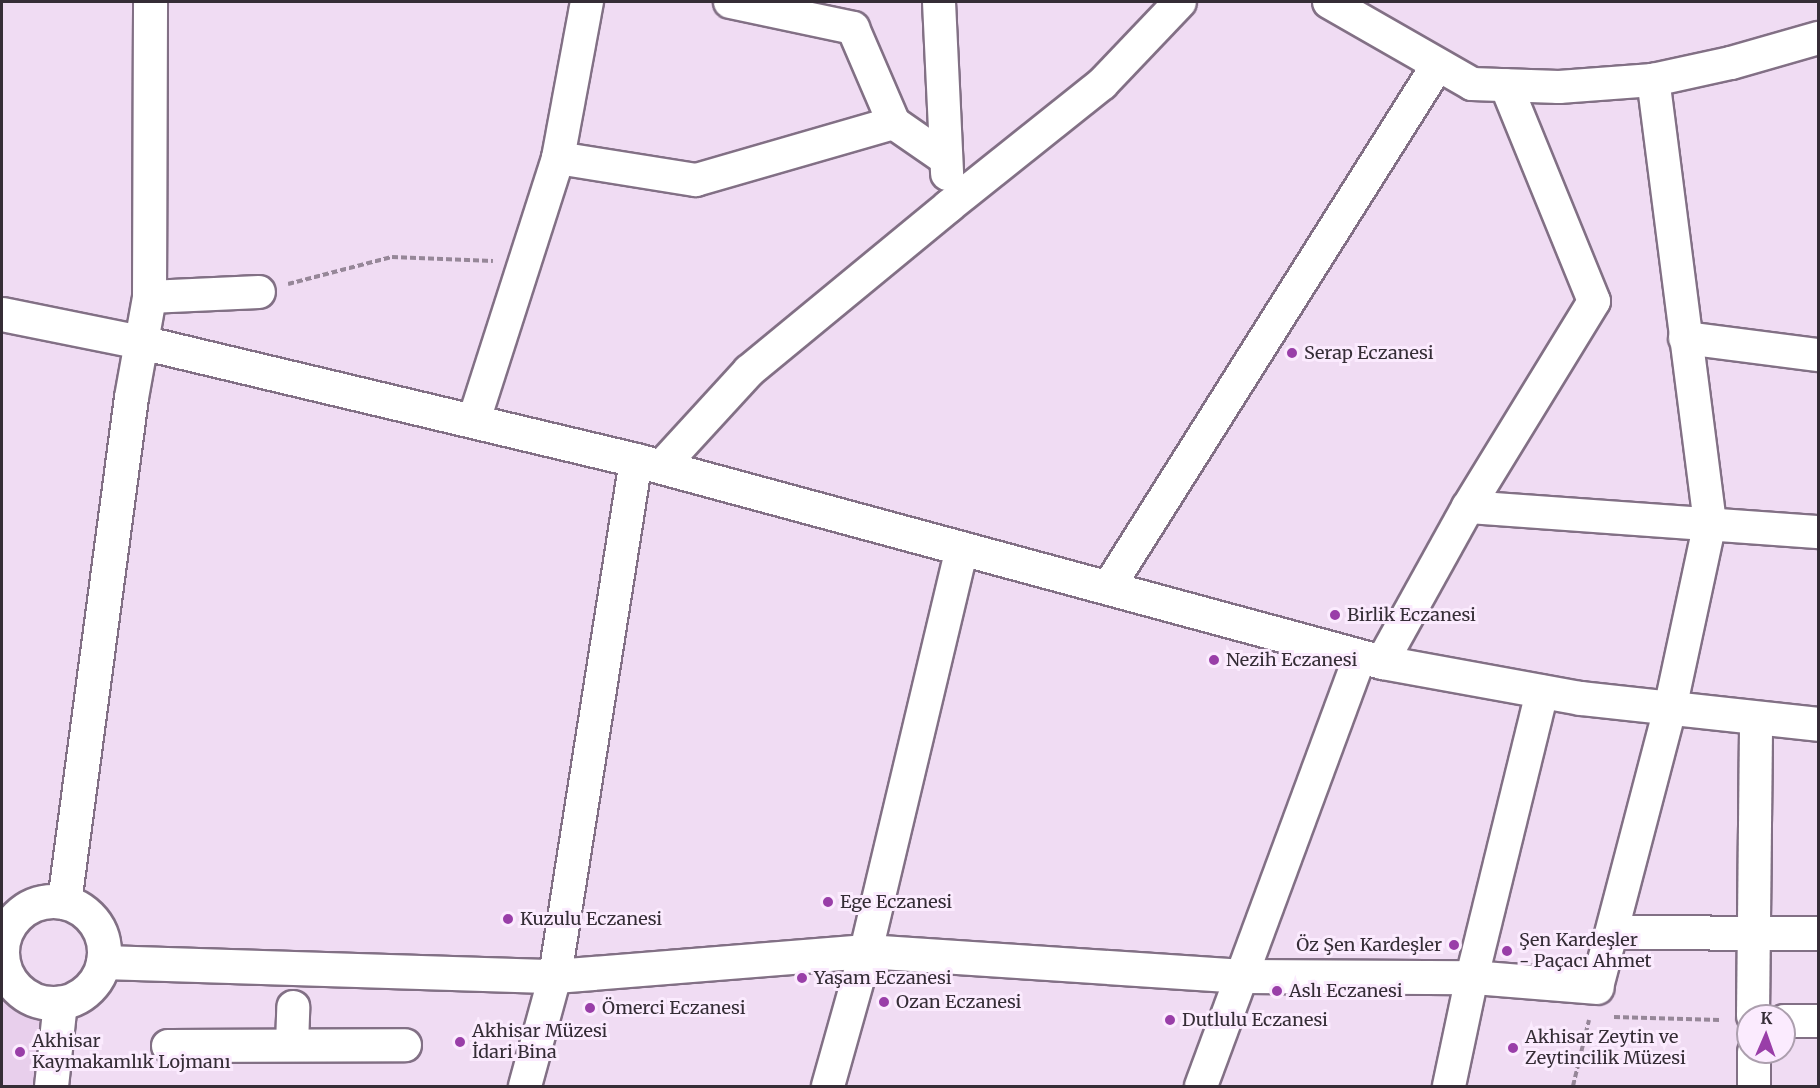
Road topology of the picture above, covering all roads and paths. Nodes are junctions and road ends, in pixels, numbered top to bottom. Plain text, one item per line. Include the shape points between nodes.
1 (150, 2) edge
2 (587, 2) edge
3 (730, 2) edge
4 (939, 2) edge
5 (1180, 2) edge
6 (1329, 2) edge
7 (1818, 38) edge
8 (1437, 66) junction
9 (1653, 80) junction
10 (1506, 85) junction
11 (894, 123) junction
12 (558, 158) junction
13 (946, 159) junction
14 (949, 206) junction
15 (524, 262) junction
16 (259, 292) joint
17 (149, 297) junction
18 (2, 314) edge
19 (1685, 338) junction
20 (141, 342) junction
21 (1818, 355) edge
22 (474, 420) junction
23 (649, 463) junction
24 (1468, 507) junction
25 (1710, 523) junction
26 (1818, 532) edge
27 (962, 548) junction
28 (1108, 588) junction
29 (1371, 659) junction
30 (1542, 691) junction
31 (1670, 709) junction
32 (1756, 719) junction
33 (1818, 724) edge
34 (64, 902) junction
35 (1613, 932) junction
36 (1754, 933) junction
37 (1818, 933) edge
38 (3, 935) edge
39 (866, 951) junction
40 (103, 962) junction
41 (555, 976) junction
42 (1243, 976) junction
43 (1472, 976) junction
44 (1597, 987) junction
45 (60, 1002) junction
46 (1742, 1004) edge
47 (294, 1007) dead end
48 (1611, 1017) dead end
49 (1736, 1018) edge
50 (1796, 1021) edge
51 (1818, 1021) edge
52 (292, 1045) junction
53 (405, 1045) dead end
54 (168, 1046) dead end
55 (1754, 1064) edge
56 (51, 1086) edge
57 (525, 1086) edge
58 (828, 1086) edge
59 (1201, 1086) edge
60 (1449, 1086) edge
61 (1573, 1086) edge
62 (1754, 1086) edge

1 - 17 street
2 - 12 street
3 - 11 street via 853,28
4 - 13 street
5 - 14 street via 1102,84
6 - 8 street
7 - 9 street
8 - 10 street via 1472,84
8 - 28 street
9 - 10 street via 1559,87
9 - 19 street
10 - 24 street via 1594,301
11 - 12 street via 696,180
11 - 13 street
12 - 15 street
13 - 14 street
14 - 23 street via 750,371
15 - 16 path via 392,257
15 - 22 street
16 - 17 street
17 - 20 street
18 - 20 street
19 - 21 street
19 - 25 street
20 - 22 street
20 - 34 street
22 - 23 street
23 - 27 street
23 - 41 street
24 - 25 street
24 - 29 street
25 - 26 street
25 - 31 street
27 - 28 street
27 - 39 street
28 - 29 street
29 - 30 street
29 - 42 street
30 - 31 street
30 - 43 street
31 - 32 street
31 - 35 street
32 - 33 street
32 - 36 street
34 - 38 street via 49,901 21,912
34 - 40 street via 90,917 104,946
35 - 36 street
35 - 44 street
36 - 37 street
36 - 46 street
38 - 45 street via 4,967 11,981 33,999
39 - 41 street
39 - 42 street
39 - 58 street
40 - 41 street
40 - 45 street via 88,988 76,998
41 - 57 street
42 - 43 street
42 - 59 street
43 - 44 street
43 - 60 street
44 - 61 path
45 - 56 street
47 - 52 street
48 - 49 path
50 - 51 street
52 - 53 street
52 - 54 street
55 - 62 street

